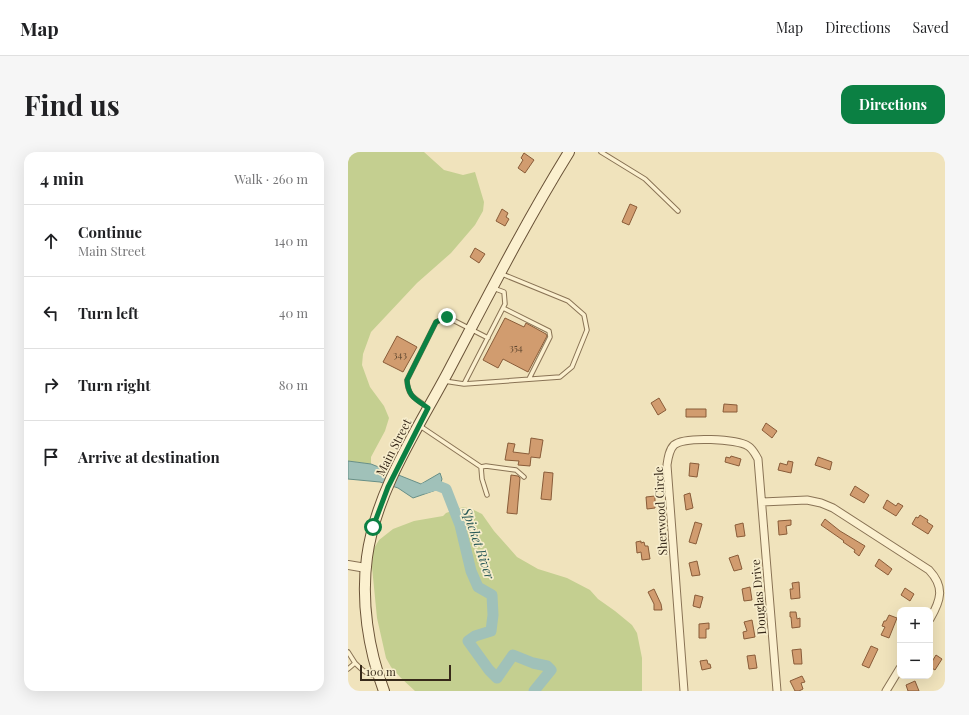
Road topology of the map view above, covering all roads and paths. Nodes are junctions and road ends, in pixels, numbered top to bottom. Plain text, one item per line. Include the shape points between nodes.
1 (569, 152) edge
2 (601, 152) edge
3 (678, 211) dead end
4 (500, 273) junction
5 (492, 288) junction
6 (503, 308) junction
7 (470, 330) junction
8 (488, 338) junction
9 (529, 379) junction
10 (443, 381) junction
11 (464, 384) junction
12 (428, 408) junction
13 (419, 425) junction
14 (481, 467) junction
15 (524, 477) dead end
16 (487, 495) dead end
17 (762, 502) junction
18 (348, 565) edge
19 (366, 568) junction
20 (933, 613) edge
21 (348, 652) edge
22 (355, 662) junction
23 (348, 670) edge
24 (897, 673) edge
25 (378, 675) junction
26 (384, 691) edge
27 (684, 691) edge
28 (777, 691) edge
29 (886, 691) edge

1 - 4 main road, Main Street
2 - 3 lane via 645,179
4 - 5 main road, Main Street
4 - 9 lane via 568,301 584,315 587,330 572,367 560,377
5 - 6 lane via 504,292
5 - 7 main road, Main Street
6 - 8 lane
6 - 9 lane via 548,331 550,337
7 - 8 lane
7 - 10 main road, Main Street
7 - 12 lane via 447,317 436,322 407,380 407,390
8 - 11 lane
9 - 11 lane
10 - 11 lane
10 - 12 main road, Main Street
12 - 13 main road, Main Street
13 - 14 lane
13 - 19 main road, Main Street via 395,471 373,527
14 - 15 lane via 516,470
14 - 16 lane
17 - 20 street via 808,500 821,503 833,508 929,570 935,575 941,588 939,602
17 - 27 street, Sherwood Circle via 758,459 748,447 736,442 687,440 680,441 670,451 667,479
17 - 28 street, Douglas Drive
18 - 19 street
19 - 25 main road, Main Street via 367,620
21 - 22 lane
22 - 23 lane
22 - 25 lane via 372,676
24 - 29 street
25 - 26 main road, Main Street

